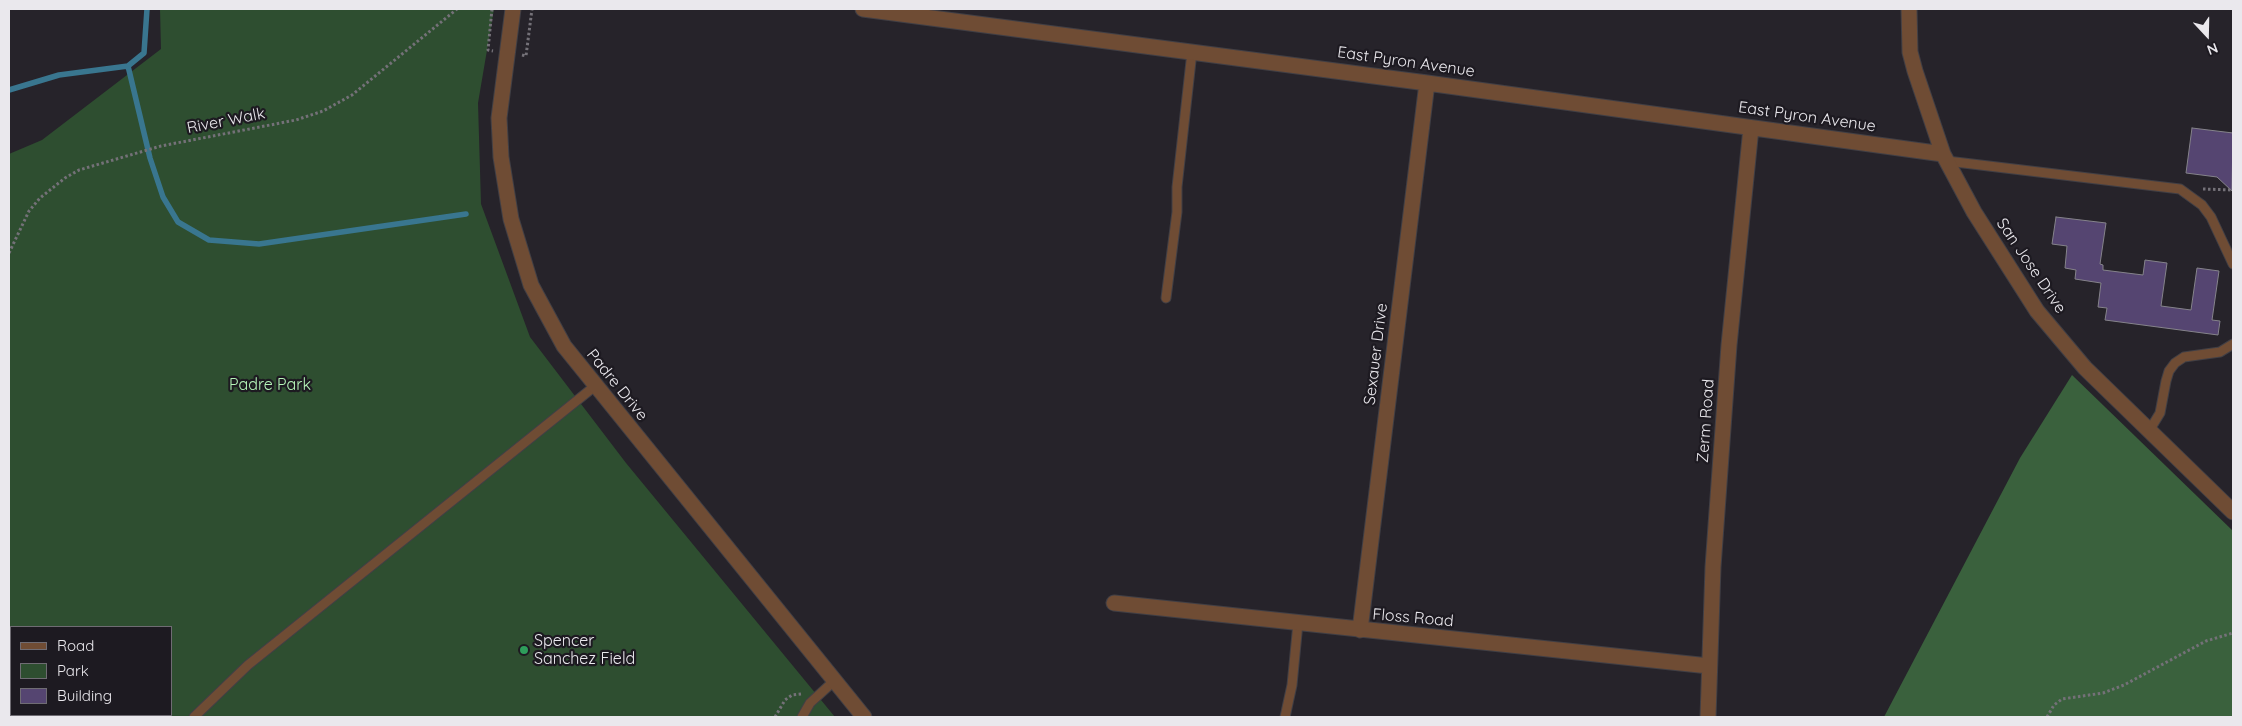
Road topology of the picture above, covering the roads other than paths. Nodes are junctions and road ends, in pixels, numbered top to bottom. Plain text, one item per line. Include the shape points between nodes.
1 (513, 9) edge
2 (863, 9) edge
3 (1909, 9) edge
4 (1192, 52) junction
5 (1427, 83) junction
6 (1751, 128) junction
7 (1945, 157) junction
8 (2233, 264) edge
9 (1166, 298) dead end
10 (2233, 344) edge
11 (595, 386) junction
12 (2149, 430) junction
13 (2233, 512) edge
14 (1114, 603) dead end
15 (1298, 623) junction
16 (1360, 630) junction
17 (1709, 666) junction
18 (834, 681) junction
19 (194, 717) edge
20 (802, 717) edge
21 (864, 717) edge
22 (1284, 717) edge
23 (1708, 717) edge

1 - 11 street, Padre Drive via 499,118 507,201 531,284 564,346
2 - 4 street, East Pyron Avenue
3 - 7 street, San Jose Drive via 1910,52
4 - 5 street, East Pyron Avenue
4 - 9 lane
5 - 6 street, East Pyron Avenue
5 - 16 street, Sexauer Drive
6 - 7 street, East Pyron Avenue
6 - 17 street, Zerm Road via 1729,345
7 - 8 lane via 2180,188 2202,205 2211,217
7 - 12 street, San Jose Drive via 1974,212 2037,311 2086,368
10 - 12 lane via 2220,352 2184,357 2175,363 2166,381 2160,413
11 - 18 street, Padre Drive
11 - 19 lane via 248,665
12 - 13 street, San Jose Drive
14 - 15 street, Floss Road
15 - 16 street, Floss Road
15 - 22 lane via 1292,685
16 - 17 street, Floss Road
17 - 23 street, Zerm Road
18 - 20 lane via 810,704
18 - 21 street, Padre Drive

